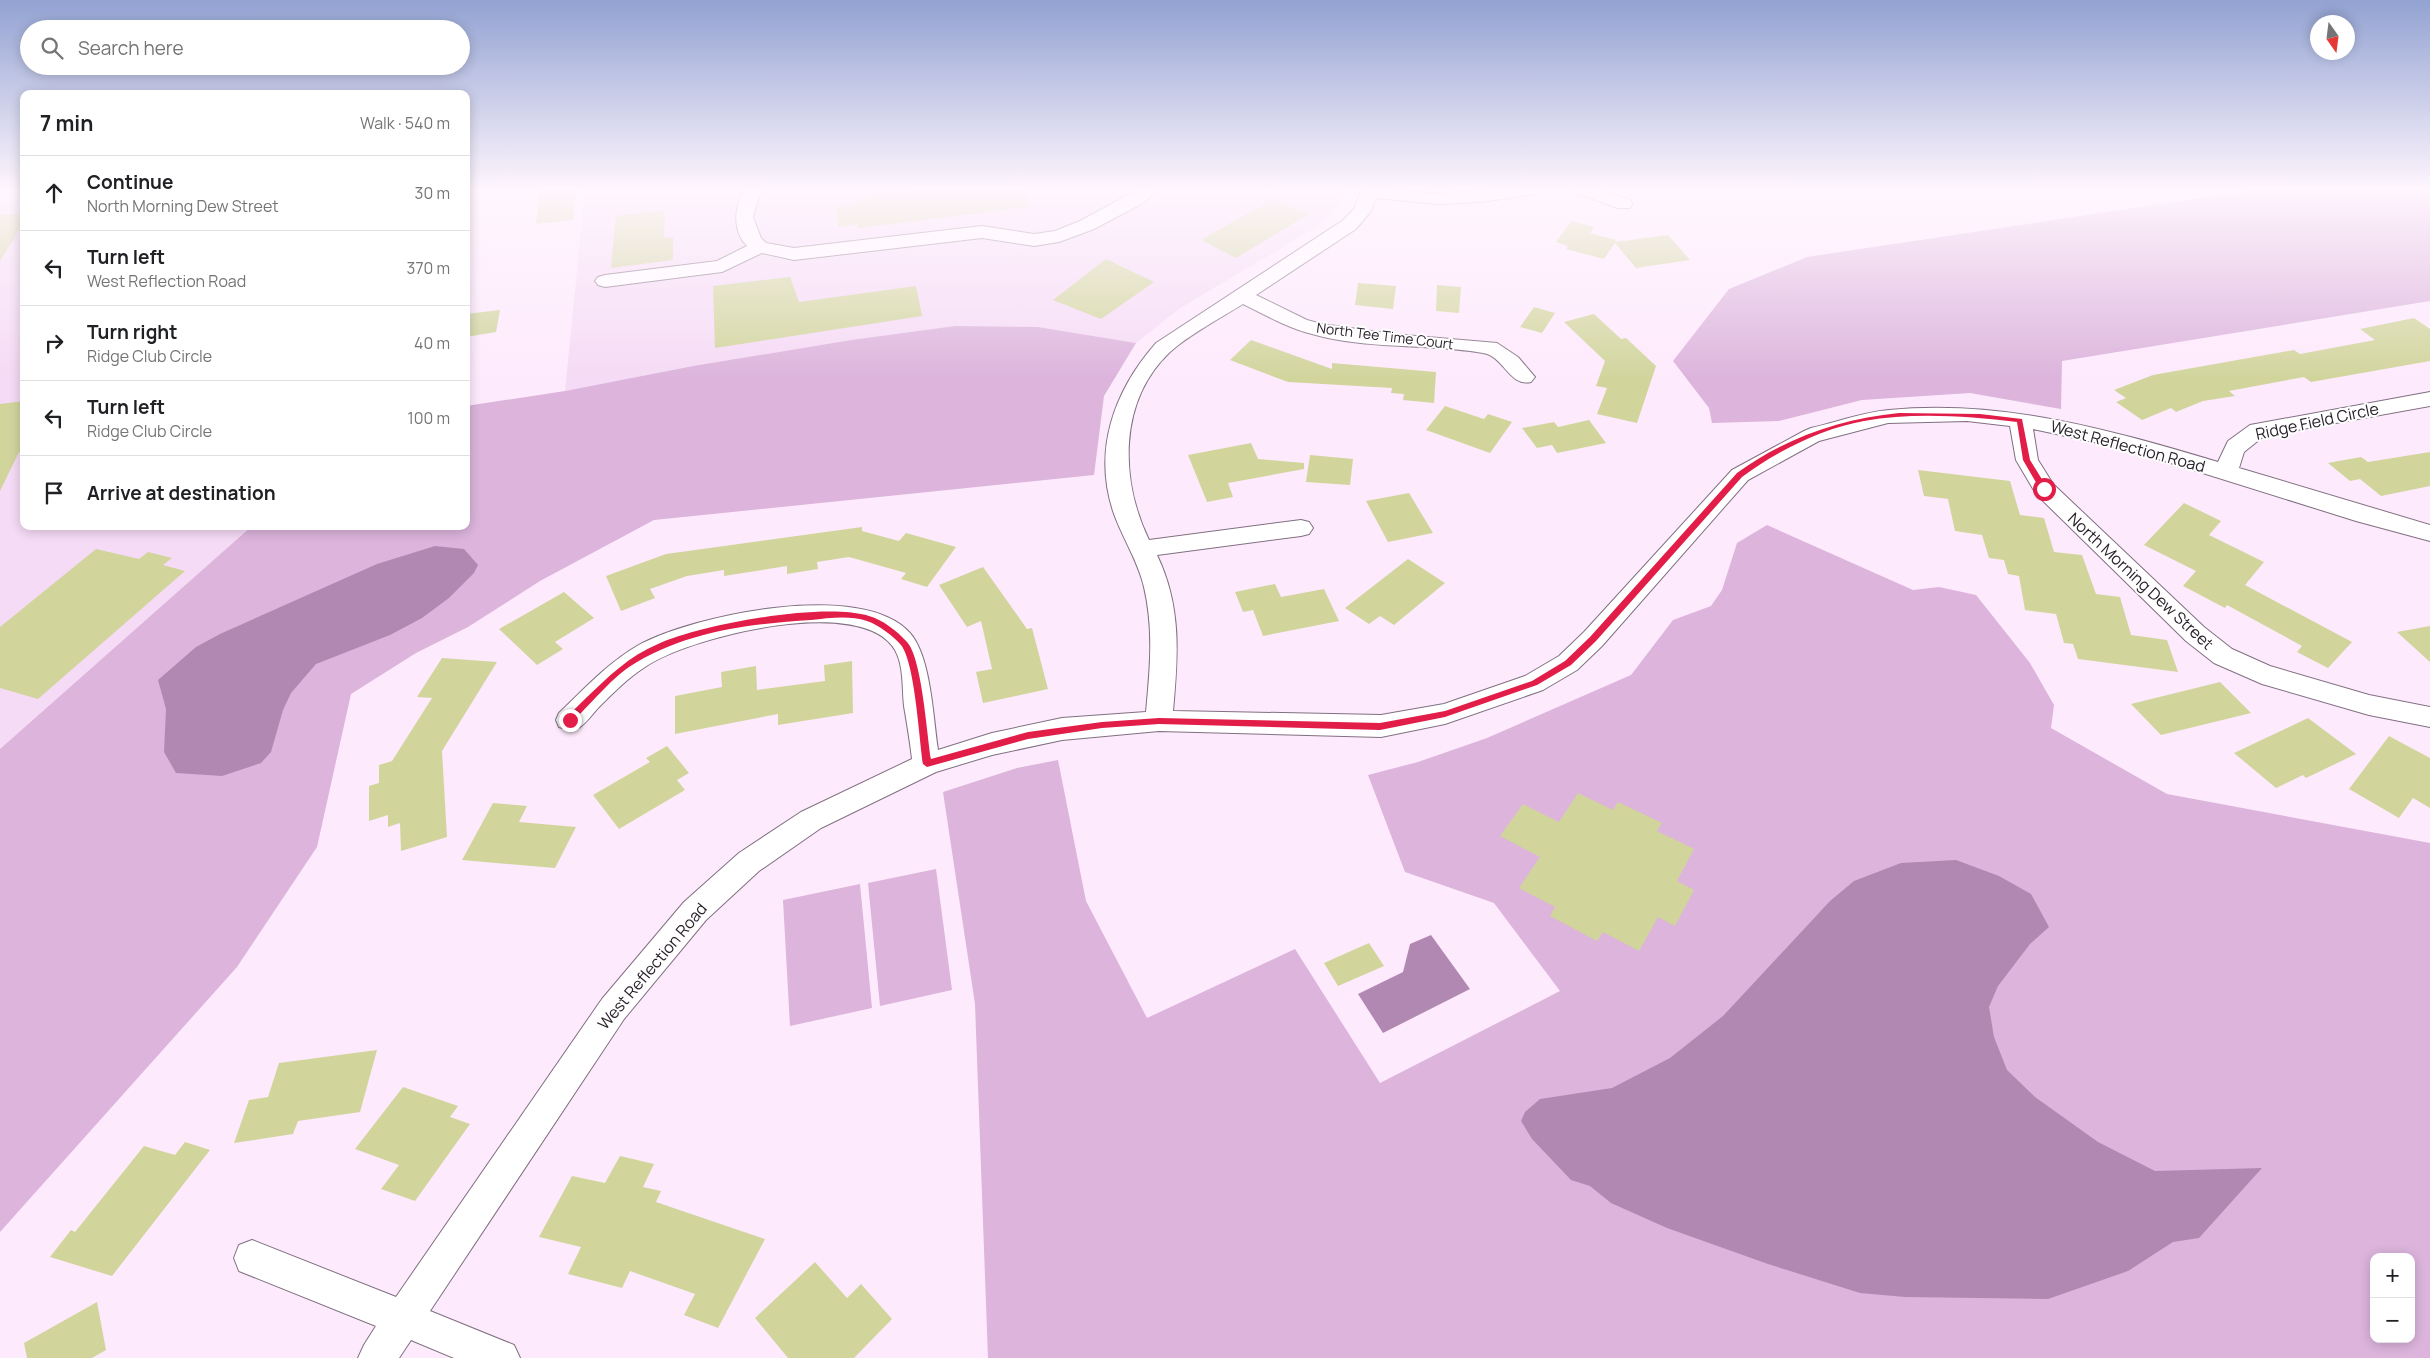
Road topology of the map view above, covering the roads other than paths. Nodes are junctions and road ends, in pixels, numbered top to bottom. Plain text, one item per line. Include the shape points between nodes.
1 (749, 252) edge
2 (786, 252) edge
3 (808, 252) edge
4 (1307, 252) edge
5 (605, 281) dead end
6 (1241, 295) junction
7 (1524, 378) dead end
8 (2430, 398) edge
9 (2020, 420) junction
10 (2227, 472) junction
11 (1301, 528) dead end
12 (2430, 532) edge
13 (1142, 549) junction
14 (2430, 717) edge
15 (570, 720) dead end
16 (1159, 721) junction
17 (927, 764) junction
18 (252, 1258) dead end
19 (404, 1319) junction
20 (377, 1358) edge
21 (501, 1358) edge

1 - 5 street via 722,266
2 - 3 street
4 - 6 street
6 - 7 street, North Tee Time Court via 1319,330 1393,340 1490,347 1511,361
6 - 13 street via 1163,347 1149,361 1129,396 1120,427 1118,483 1125,511
8 - 10 street, Ridge Field Circle via 2258,430 2240,439 2233,448
9 - 10 street, West Reflection Road via 2073,428
9 - 14 street, North Morning Dew Street via 2027,460 2044,489 2195,634 2223,656 2270,677 2369,705
9 - 16 street, West Reflection Road via 1939,414 1862,419 1817,433 1766,456 1740,475 1568,663 1534,683 1489,700 1445,714 1380,726
10 - 12 street, West Reflection Road via 2301,497
11 - 13 street
13 - 16 street via 1156,586 1165,636
15 - 17 street via 625,666 660,646 694,634 736,625 846,614 869,619 905,645 914,670
16 - 17 street, West Reflection Road via 1053,731 992,744
17 - 19 street, West Reflection Road via 811,820 749,862 695,911 613,1009
18 - 19 street
19 - 20 street, West Reflection Road
19 - 21 street

